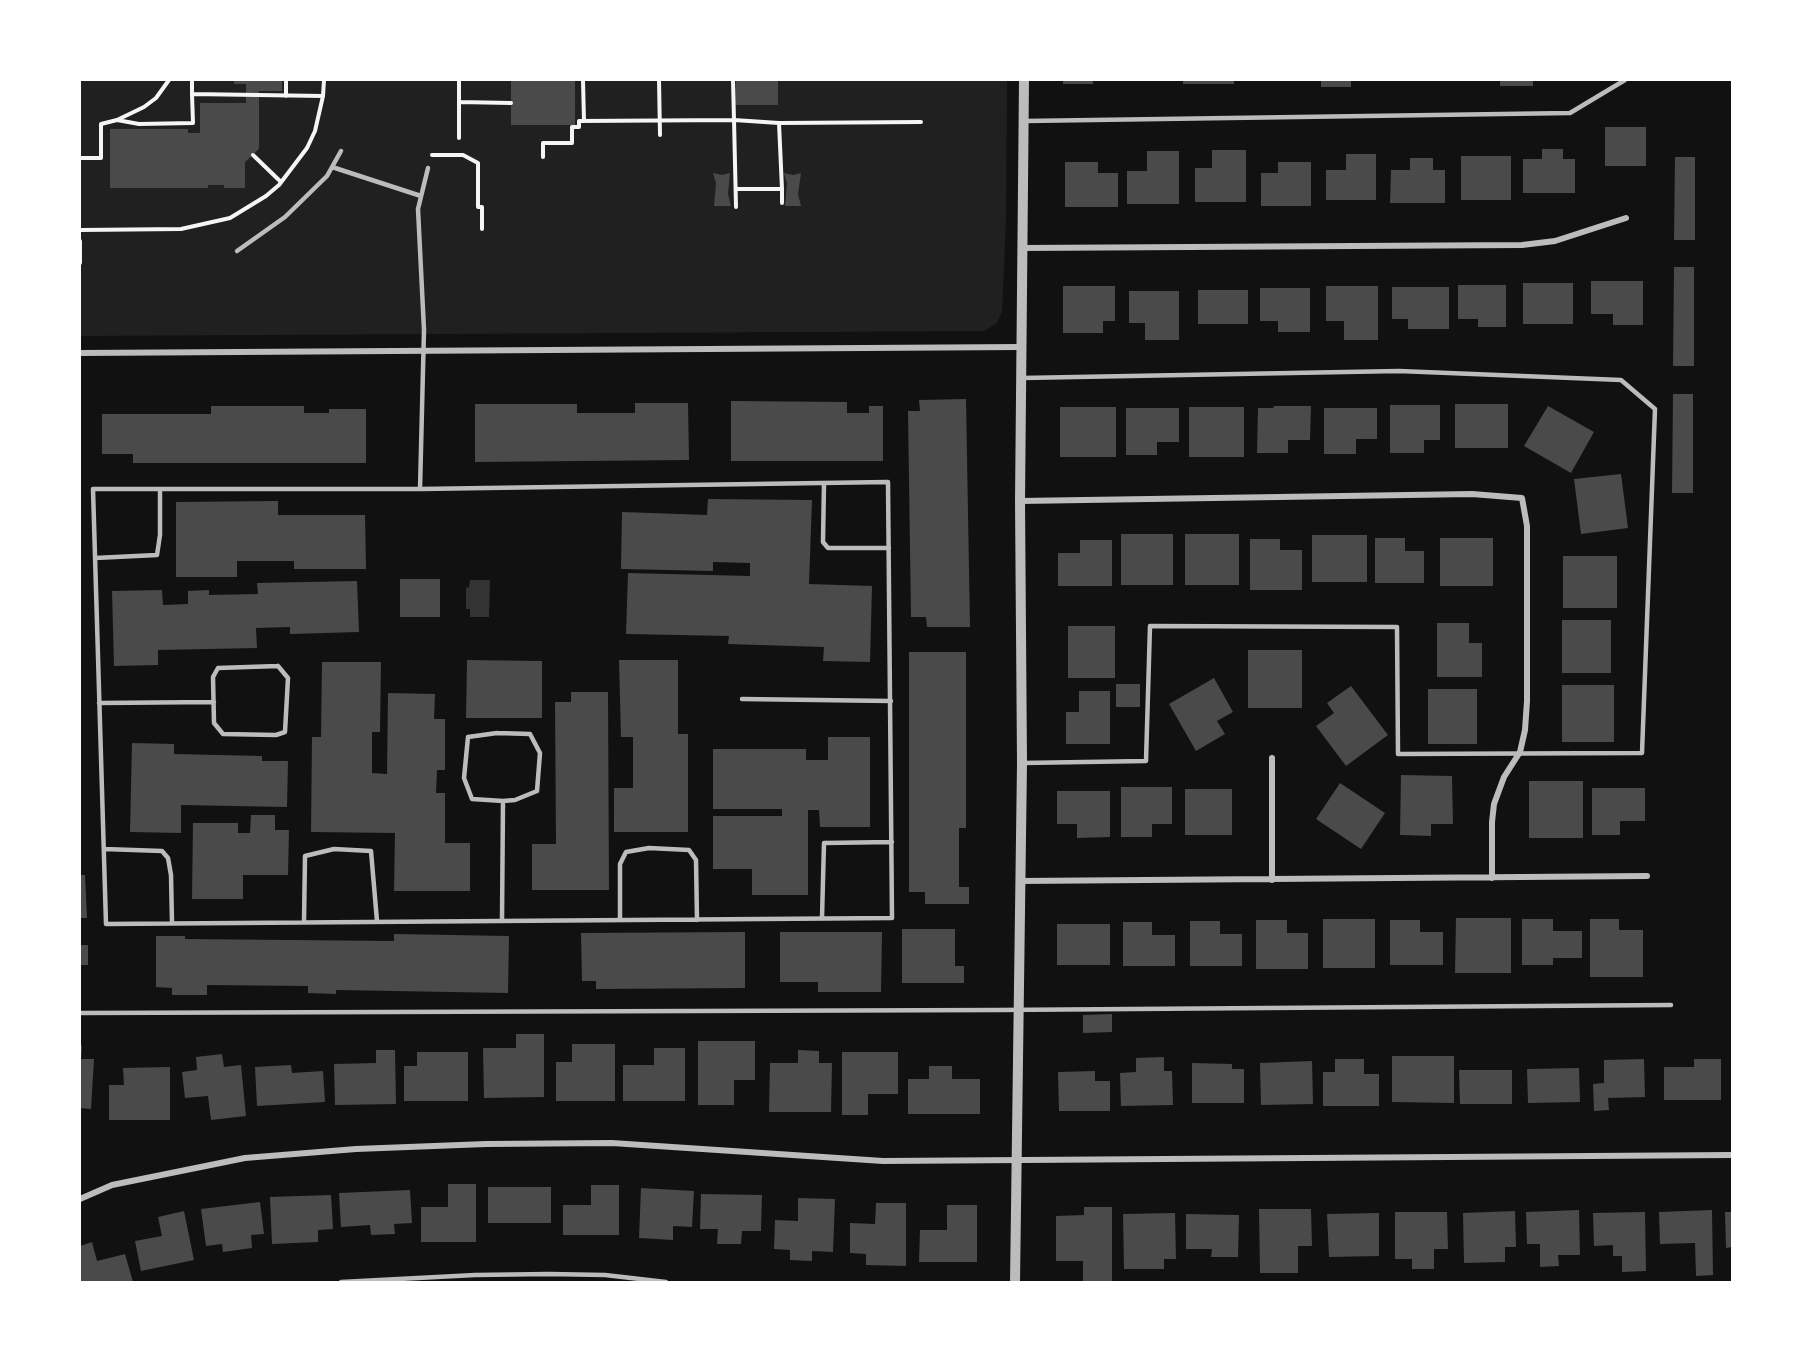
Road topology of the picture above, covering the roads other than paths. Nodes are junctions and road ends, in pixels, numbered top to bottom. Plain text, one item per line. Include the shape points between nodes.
1 (1024, 80) edge
2 (1625, 80) edge
3 (1025, 121) junction
4 (342, 151) dead end
5 (332, 167) junction
6 (428, 168) dead end
7 (421, 196) junction
8 (1626, 218) dead end
9 (1022, 248) junction
10 (237, 251) dead end
11 (1020, 347) junction
12 (423, 351) junction
13 (80, 353) edge
14 (1020, 378) junction
15 (824, 483) junction
16 (160, 489) junction
17 (420, 489) junction
18 (1020, 501) junction
19 (889, 548) junction
20 (95, 558) junction
21 (742, 699) dead end
22 (891, 701) junction
23 (214, 702) junction
24 (99, 704) junction
25 (1520, 752) junction
26 (1272, 758) dead end
27 (1022, 763) junction
28 (503, 801) junction
29 (892, 842) junction
30 (104, 849) junction
31 (1647, 876) dead end
32 (1492, 878) junction
33 (1272, 880) junction
34 (1020, 881) junction
35 (822, 918) junction
36 (502, 920) junction
37 (620, 920) junction
38 (697, 920) junction
39 (377, 921) junction
40 (304, 922) junction
41 (172, 923) junction
42 (1671, 1005) dead end
43 (1018, 1010) junction
44 (80, 1013) edge
45 (1732, 1155) edge
46 (1016, 1160) junction
47 (80, 1199) edge
48 (341, 1282) edge
49 (666, 1282) edge
50 (1015, 1282) edge

1 - 3 street
2 - 3 lane via 1570,113
3 - 9 street
4 - 5 lane
5 - 7 lane
5 - 10 lane via 285,217
6 - 7 lane
7 - 12 lane via 418,209
8 - 9 street via 1555,241 1522,244
9 - 11 street
11 - 12 street
11 - 14 street
12 - 13 street
12 - 17 lane
14 - 18 street
14 - 25 lane via 1399,371 1621,380 1655,409 1642,753
15 - 17 lane
15 - 19 lane via 823,542 828,548
15 - 19 lane via 888,482
16 - 17 lane
16 - 20 lane via 158,555
16 - 20 lane via 93,489
18 - 25 street via 1472,494 1522,498 1527,526 1527,701
18 - 27 street
19 - 22 lane
20 - 24 lane
21 - 22 lane
22 - 29 lane
23 - 23 lane via 213,676 218,668 278,666 288,678 285,732 276,735 223,734 214,723
23 - 24 lane
24 - 30 lane
25 - 27 lane via 1398,754 1397,627 1150,626 1146,761
25 - 32 street via 1504,777 1494,804
26 - 33 street
27 - 34 street
28 - 28 lane via 472,799 464,778 468,737 530,734 540,753 537,791
28 - 36 lane
29 - 35 lane via 824,843
29 - 35 lane via 892,918
30 - 41 lane via 162,851 168,858 171,875
30 - 41 lane via 106,924
31 - 32 street
32 - 33 street
33 - 34 street
34 - 43 street
35 - 38 lane
36 - 37 lane
36 - 39 lane
37 - 38 lane
37 - 38 lane via 620,864 626,852 649,848 689,850 696,860
39 - 40 lane
39 - 40 lane via 370,851 334,849 305,856
40 - 41 lane
42 - 43 lane
43 - 44 lane
43 - 46 street
45 - 46 street
46 - 47 street via 884,1161 612,1143 356,1149 244,1158 112,1185
46 - 50 street
48 - 49 lane via 549,1274

